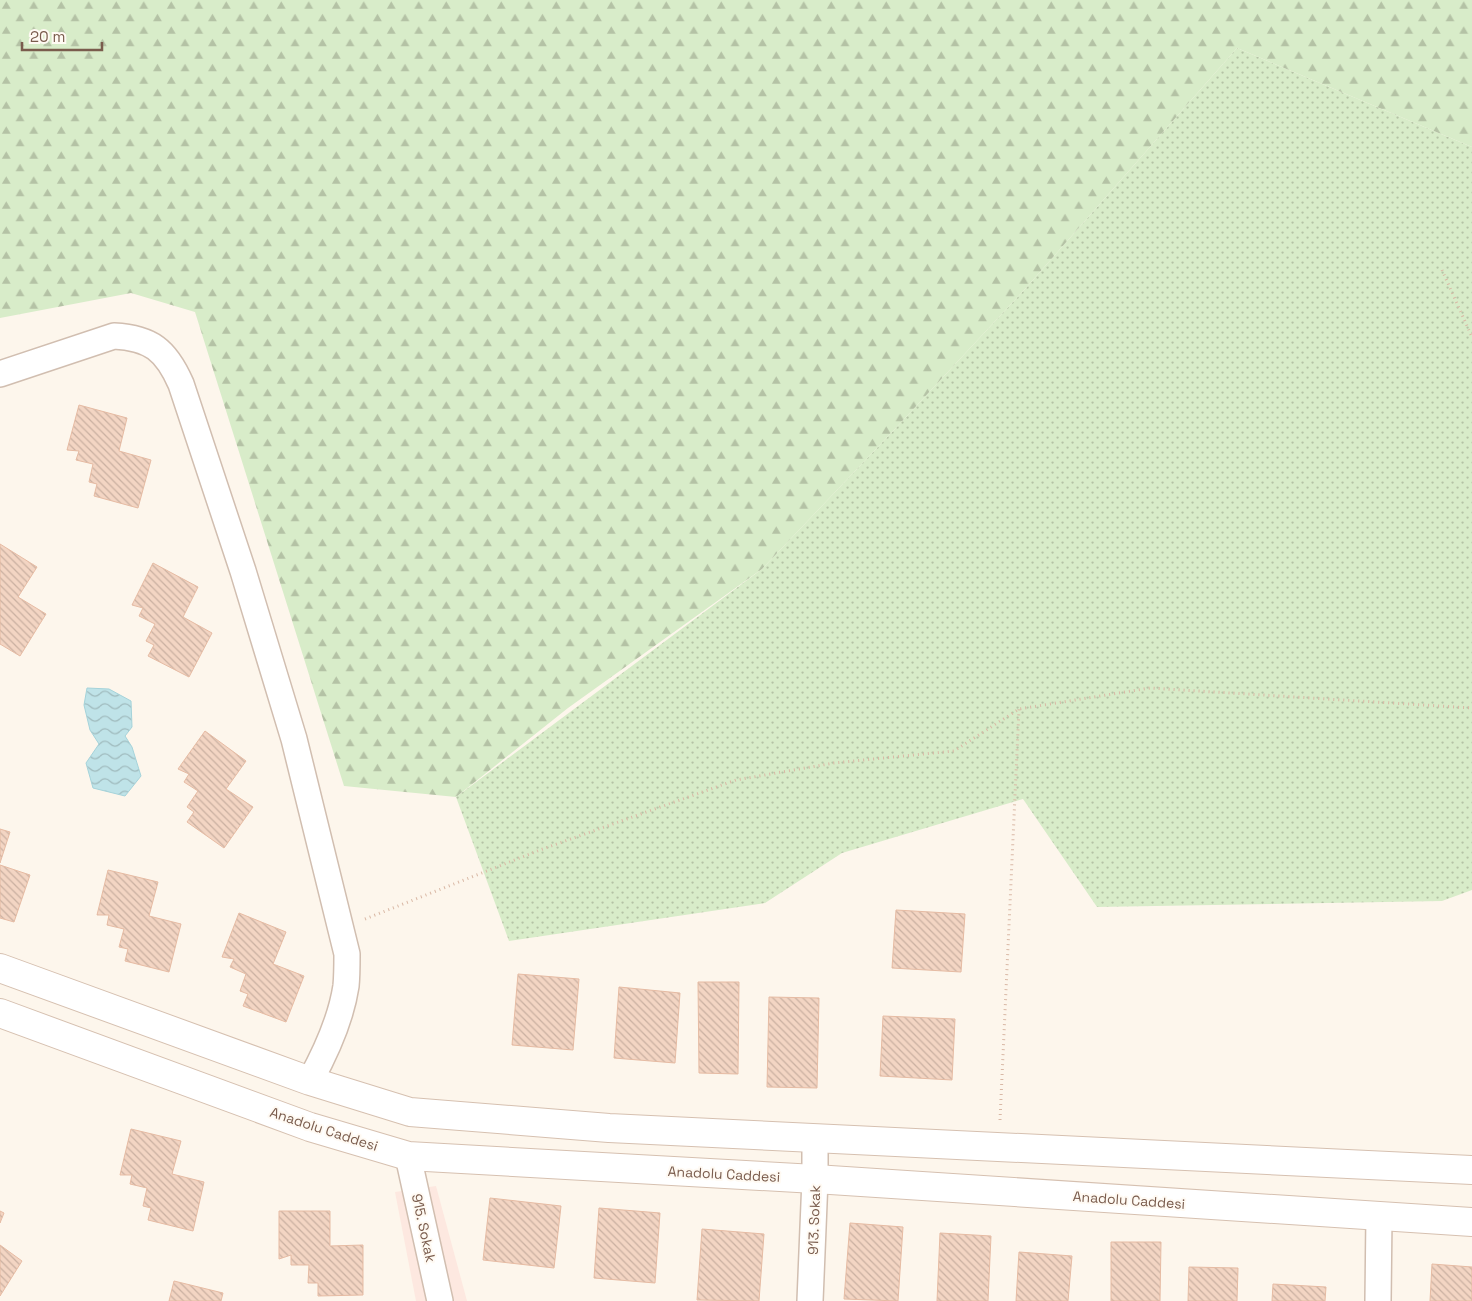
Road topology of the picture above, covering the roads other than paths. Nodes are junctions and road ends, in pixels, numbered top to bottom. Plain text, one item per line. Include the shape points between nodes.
1 (0, 374) edge
2 (0, 968) edge
3 (0, 1013) edge
4 (310, 1081) junction
5 (815, 1138) junction
6 (408, 1156) junction
7 (1472, 1170) edge
8 (815, 1179) junction
9 (1379, 1216) junction
10 (1472, 1222) edge
11 (440, 1301) edge
12 (810, 1301) edge
13 (1378, 1301) edge

1 - 4 street via 114,336 144,341 160,351 172,365 181,384 292,729 347,954 341,1007 322,1060
2 - 4 main road
3 - 6 main road, Anadolu Caddesi via 310,1127
4 - 5 main road via 410,1112 609,1128
5 - 7 main road
5 - 8 street, 913. Sokak
6 - 8 main road, Anadolu Caddesi
6 - 11 street, 915. Sokak
8 - 9 main road, Anadolu Caddesi
8 - 12 street, 913. Sokak
9 - 10 main road, Anadolu Caddesi
9 - 13 street

